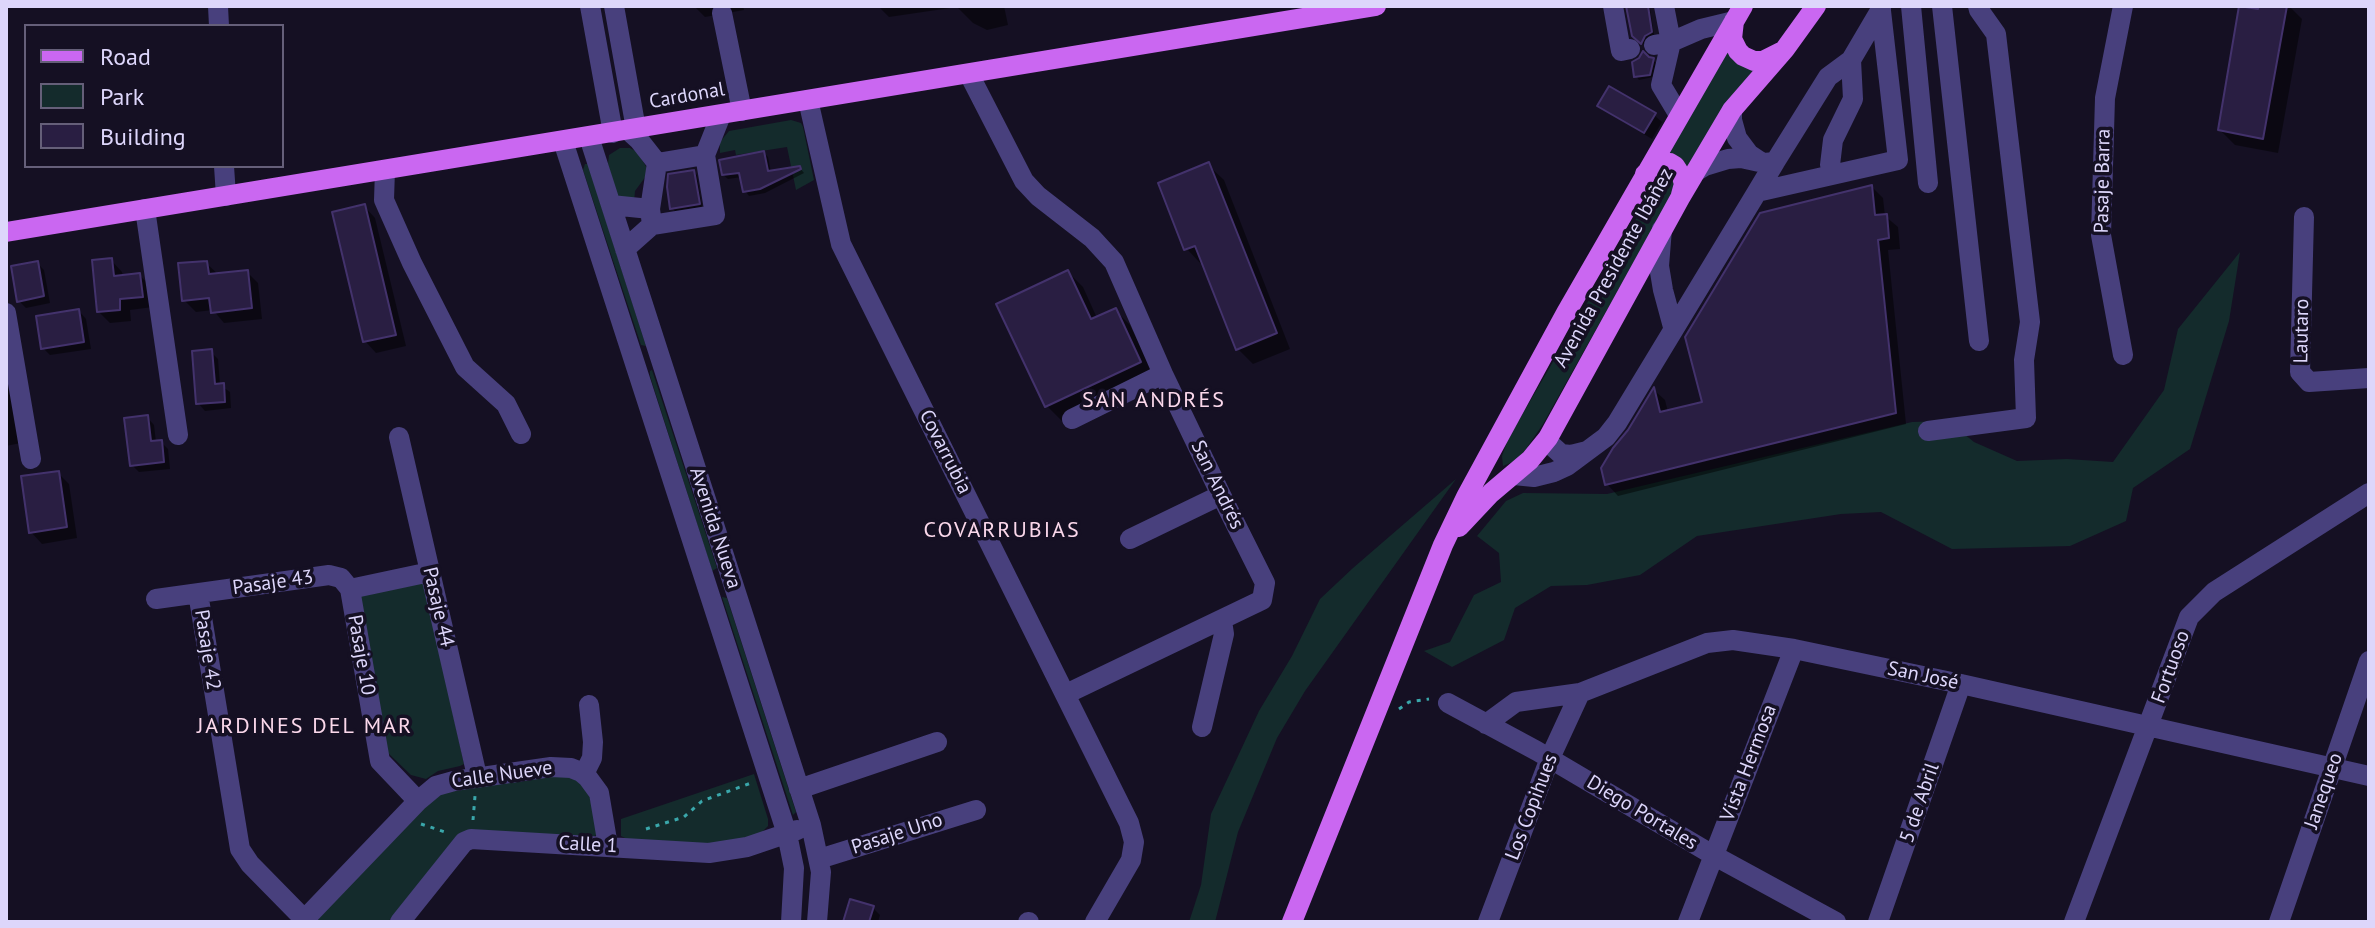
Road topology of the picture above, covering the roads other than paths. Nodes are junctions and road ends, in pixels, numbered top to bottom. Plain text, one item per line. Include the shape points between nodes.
1 (590, 6) edge
2 (614, 6) edge
3 (1376, 6) edge
4 (1613, 6) edge
5 (1664, 6) edge
6 (1816, 6) edge
7 (1911, 6) edge
8 (1942, 6) edge
9 (1978, 6) edge
10 (2123, 6) edge
11 (1882, 9) edge
12 (722, 13) dead end
13 (1738, 13) edge
14 (1662, 43) junction
15 (1630, 49) dead end
16 (1785, 49) junction
17 (1851, 60) junction
18 (969, 74) junction
19 (808, 100) junction
20 (1732, 110) junction
21 (742, 111) junction
22 (721, 115) junction
23 (1679, 115) junction
24 (626, 131) junction
25 (589, 137) junction
26 (563, 141) junction
27 (705, 155) junction
28 (657, 163) junction
29 (1770, 163) junction
30 (1830, 165) dead end
31 (224, 168) edge
32 (385, 170) junction
33 (1695, 172) junction
34 (1645, 174) junction
35 (1928, 183) dead end
36 (1757, 192) junction
37 (226, 196) junction
38 (1680, 198) junction
39 (611, 205) junction
40 (145, 209) junction
41 (651, 217) junction
42 (2304, 217) dead end
43 (1662, 229) junction
44 (6, 232) edge
45 (625, 249) junction
46 (6, 313) edge
47 (1673, 327) junction
48 (1979, 341) dead end
49 (660, 355) junction
50 (2123, 355) dead end
51 (635, 363) junction
52 (1163, 374) junction
53 (2369, 378) edge
54 (1072, 419) dead end
55 (1928, 431) dead end
56 (521, 434) dead end
57 (178, 435) dead end
58 (399, 437) dead end
59 (1548, 438) junction
60 (1494, 443) junction
61 (1591, 450) junction
62 (31, 459) dead end
63 (1514, 475) junction
64 (2369, 493) edge
65 (1221, 495) junction
66 (1130, 539) dead end
67 (1443, 545) junction
68 (430, 572) junction
69 (732, 580) junction
70 (708, 588) junction
71 (350, 589) junction
72 (198, 593) junction
73 (156, 599) dead end
74 (1222, 621) junction
75 (1794, 649) junction
76 (2369, 661) edge
77 (1961, 684) junction
78 (1580, 693) junction
79 (1066, 694) junction
80 (1448, 703) road end
81 (589, 705) dead end
82 (1486, 724) junction
83 (2149, 726) junction
84 (1202, 727) dead end
85 (937, 742) dead end
86 (1550, 758) junction
87 (2332, 767) junction
88 (584, 774) junction
89 (477, 776) junction
90 (2369, 776) edge
91 (799, 789) junction
92 (418, 801) junction
93 (976, 810) dead end
94 (811, 825) junction
95 (787, 834) junction
96 (608, 846) junction
97 (1713, 855) junction
98 (819, 859) junction
99 (303, 921) edge
100 (400, 922) edge
101 (791, 922) edge
102 (817, 922) edge
103 (1095, 922) edge
104 (1292, 922) edge
105 (1488, 922) edge
106 (1688, 922) edge
107 (1836, 922) edge
108 (1878, 922) edge
109 (2074, 922) edge
110 (2279, 922) edge

1 - 24 street
2 - 24 street
3 - 18 main road, Cardonal
4 - 15 street via 1621,51
5 - 14 street
6 - 16 main road, Avenida Presidente Ibáñez
7 - 35 street
8 - 48 street
9 - 55 street via 1996,34 2030,322 2024,360 2026,418
10 - 50 street, Pasaje Barra via 2105,98 2101,235
11 - 17 street
11 - 36 street via 1898,160
12 - 21 street
13 - 14 street
13 - 16 main road via 1732,39 1743,56 1763,61
13 - 23 main road, Avenida Presidente Ibáñez
14 - 23 street via 1661,85
16 - 20 main road, Avenida Presidente Ibáñez
17 - 29 street via 1828,77
17 - 30 street via 1853,99 1833,140
18 - 19 main road, Cardonal
18 - 52 street, San Andrés via 1024,181 1114,262
19 - 21 main road, Cardonal
19 - 79 street, Covarrubia via 841,244
20 - 29 street via 1737,138 1749,154
20 - 33 main road, Avenida Presidente Ibáñez
21 - 22 main road, Cardonal
22 - 24 main road, Cardonal
22 - 27 street
23 - 34 main road, Avenida Presidente Ibáñez
24 - 25 main road, Cardonal
24 - 28 street
25 - 26 main road, Cardonal
25 - 39 street, Avenida Nueva
26 - 32 main road, Cardonal
26 - 51 street, Avenida Nueva
27 - 28 street
27 - 41 street via 715,215
28 - 41 street
29 - 33 street via 1728,159
29 - 36 street
31 - 37 street
32 - 37 main road, Cardonal
32 - 56 street via 384,200 465,367 506,404
33 - 38 main road, Avenida Presidente Ibáñez
34 - 38 main road via 1657,165 1675,166 1684,184
34 - 60 main road, Avenida Presidente Ibáñez
36 - 47 street
37 - 40 main road, Cardonal
38 - 43 main road, Avenida Presidente Ibáñez
39 - 41 street
39 - 45 street, Avenida Nueva
40 - 44 main road, Cardonal
40 - 57 street
41 - 45 street
42 - 53 street, Lautaro via 2300,372 2309,382
43 - 47 street via 1659,266
43 - 59 main road, Avenida Presidente Ibáñez
45 - 49 street, Avenida Nueva
46 - 62 street
47 - 61 street via 1617,423
49 - 51 street
49 - 69 street, Avenida Nueva
51 - 70 street, Avenida Nueva
52 - 54 street
52 - 65 street, San Andrés
58 - 68 street, Pasaje 44
59 - 61 street via 1561,454
59 - 63 main road, Avenida Presidente Ibáñez
60 - 63 main road via 1494,466
60 - 67 main road, Avenida Presidente Ibáñez
61 - 63 street via 1554,472
63 - 67 main road, Avenida Presidente Ibáñez
64 - 83 street, Fortuoso via 2214,592 2189,617
65 - 66 street
65 - 74 street, San Andrés via 1265,583 1262,600
67 - 104 main road, Avenida Presidente Ibáñez
68 - 71 street
68 - 89 street, Pasaje 44
69 - 70 street
69 - 91 street, Avenida Nueva
70 - 95 street, Avenida Nueva
71 - 72 street, Pasaje 43 via 341,578 329,575
71 - 92 street, Pasaje 10 via 380,761
72 - 73 street, Pasaje 43
72 - 99 street, Pasaje 42 via 240,849
74 - 79 street, San Andrés
74 - 84 street via 1224,634
75 - 77 street, San José
75 - 78 street, San José via 1733,640 1707,643
75 - 97 street, Vista Hermosa
76 - 87 street, Janequeo
77 - 83 street, San José
77 - 108 street, 5 de Abril
78 - 82 street, San José via 1516,702
78 - 86 street, Los Copihues
79 - 103 street, Covarrubia via 1134,842 1131,860
80 - 82 street, Diego Portales
81 - 88 street via 593,750
82 - 86 street, Diego Portales
83 - 87 street, San José
83 - 109 street, Fortuoso
85 - 91 street
86 - 97 street, Diego Portales
86 - 105 street, Los Copihues
87 - 90 street, San José
87 - 110 street, Janequeo
88 - 89 street, Calle Nueve via 551,767
88 - 96 street via 599,793
89 - 92 street, Calle Nueve via 436,786
91 - 94 street, Avenida Nueva
92 - 99 street, Calle Nueve
93 - 98 street, Pasaje Uno
94 - 95 street, Calle 1
94 - 98 street, Avenida Nueva
95 - 96 street, Calle 1 via 709,853
95 - 101 street, Avenida Nueva via 795,884
96 - 100 street, Calle 1 via 469,839
97 - 106 street, Vista Hermosa
97 - 107 street, Diego Portales
98 - 102 street, Avenida Nueva

